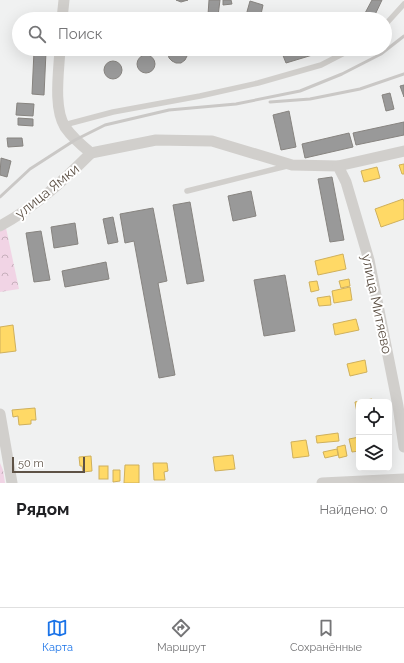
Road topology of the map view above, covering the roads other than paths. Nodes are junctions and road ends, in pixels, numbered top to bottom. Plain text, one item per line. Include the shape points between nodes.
1 (64, 0) edge
2 (404, 4) edge
3 (63, 12) edge
4 (392, 18) edge
5 (60, 56) edge
6 (338, 56) edge
7 (64, 125) junction
8 (404, 151) edge
9 (91, 153) junction
10 (292, 164) junction
11 (338, 166) junction
12 (186, 191) dead end
13 (0, 226) edge
14 (401, 406) edge
15 (0, 414) edge
16 (404, 447) edge
17 (404, 479) edge
18 (12, 483) edge
19 (322, 483) edge

1 - 3 street
2 - 4 lane
5 - 7 street via 57,103
6 - 7 lane via 321,65 258,83 113,112
7 - 9 street via 75,140
8 - 11 street
9 - 10 street via 156,140 212,141
9 - 13 street, улица Ямки via 64,181
10 - 11 street
10 - 12 lane
11 - 14 street, улица Митяево via 346,182 369,260
14 - 16 street, улица Митяево
15 - 18 street
17 - 19 street

